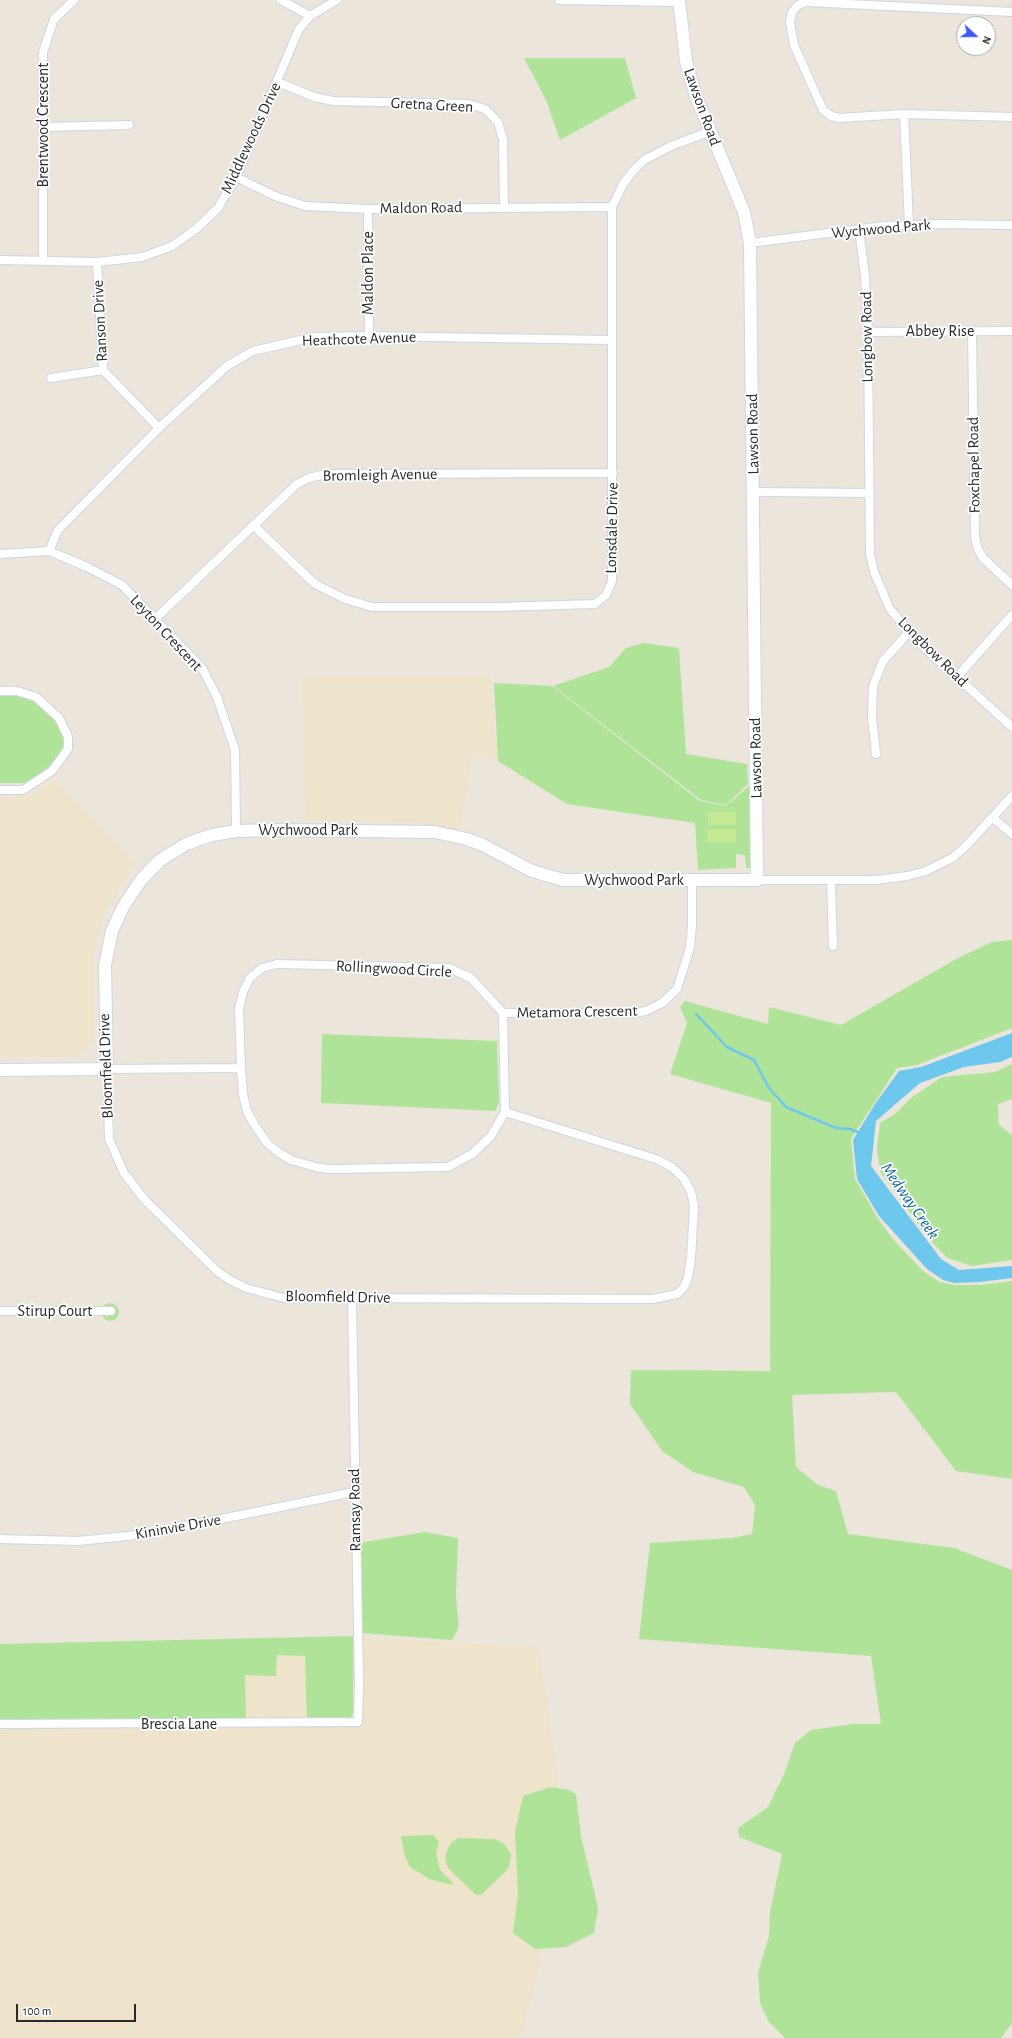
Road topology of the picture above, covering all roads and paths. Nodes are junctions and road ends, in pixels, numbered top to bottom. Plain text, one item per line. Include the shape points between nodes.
1 (74, 0) edge
2 (281, 0) edge
3 (337, 0) edge
4 (559, 0) edge
5 (679, 1) edge
6 (1012, 12) edge
7 (310, 16) junction
8 (278, 82) junction
9 (904, 114) junction
10 (1012, 117) edge
11 (129, 125) dead end
12 (42, 127) junction
13 (711, 131) junction
14 (236, 177) junction
15 (504, 207) junction
16 (612, 207) junction
17 (368, 209) junction
18 (909, 224) junction
19 (1012, 225) edge
20 (859, 229) junction
21 (750, 243) junction
22 (0, 260) edge
23 (43, 261) junction
24 (97, 262) junction
25 (972, 331) junction
26 (1012, 331) edge
27 (868, 332) junction
28 (369, 336) junction
29 (612, 340) junction
30 (103, 370) junction
31 (51, 378) dead end
32 (159, 428) junction
33 (613, 473) junction
34 (754, 492) junction
35 (870, 493) junction
36 (254, 526) junction
37 (49, 552) junction
38 (0, 554) edge
39 (1012, 584) edge
40 (1012, 615) edge
41 (155, 619) junction
42 (909, 632) junction
43 (956, 678) junction
44 (0, 691) edge
45 (1012, 727) edge
46 (876, 754) dead end
47 (0, 790) edge
48 (1012, 796) edge
49 (993, 818) junction
50 (236, 830) junction
51 (1012, 834) edge
52 (692, 880) junction
53 (757, 880) junction
54 (830, 880) junction
55 (833, 946) dead end
56 (503, 1013) junction
57 (241, 1068) junction
58 (0, 1070) edge
59 (107, 1070) junction
60 (505, 1112) junction
61 (352, 1298) junction
62 (0, 1311) edge
63 (111, 1311) dead end
64 (354, 1492) junction
65 (0, 1539) edge
66 (358, 1722) joint
67 (0, 1724) edge

1 - 12 street, Brentwood Crescent via 54,19 43,52
2 - 7 street
3 - 7 street, Middlewoods Drive
4 - 5 street
5 - 13 street, Lawson Road via 686,61 695,94
6 - 9 street via 806,2 798,5 792,12 791,33 823,110 831,116 840,118
7 - 8 street, Middlewoods Drive via 300,29
8 - 14 street, Middlewoods Drive
8 - 15 street, Gretna Green via 333,102 468,104 485,109 498,122 503,139
9 - 10 street
9 - 18 street
11 - 12 street
12 - 23 street, Brentwood Crescent
13 - 16 street, Lonsdale Drive via 671,146 644,160 623,184
13 - 21 street, Lawson Road via 744,212
14 - 17 street, Maldon Road via 275,196 305,206
14 - 24 street, Middlewoods Drive via 218,208 196,229 172,246 142,257
15 - 16 street, Maldon Road
15 - 17 street, Maldon Road
16 - 29 street, Lonsdale Drive
17 - 28 street, Maldon Place
18 - 19 street, Wychwood Park
18 - 20 street, Wychwood Park
20 - 21 street, Wychwood Park
20 - 27 street, Longbow Road
21 - 34 street, Lawson Road
22 - 23 street, Middlewoods Drive
23 - 24 street, Middlewoods Drive
24 - 30 street, Ranson Drive
25 - 26 street, Abbey Rise
25 - 27 street, Abbey Rise
25 - 39 street, Foxchapel Road via 975,536 983,558
27 - 35 street, Longbow Road
28 - 29 street, Heathcote Avenue
28 - 32 street, Heathcote Avenue via 314,337 254,351 226,366
29 - 33 street, Lonsdale Drive
30 - 31 street
30 - 32 street, Ranson Drive
32 - 37 street, Heathcote Avenue via 58,530
33 - 36 street, Bromleigh Avenue via 326,474 297,484
33 - 36 street, Lonsdale Drive via 612,581 606,595 595,604 372,607 345,599 315,584
34 - 35 street
34 - 53 street, Lawson Road
35 - 42 street, Longbow Road via 870,554 874,572 890,608
36 - 41 street, Bromleigh Avenue
37 - 38 street, Leyton Crescent
37 - 41 street, Leyton Crescent via 87,566 122,585
40 - 43 street
41 - 50 street, Leyton Crescent via 202,668 222,710 235,750
42 - 43 street, Longbow Road
42 - 46 street via 883,661 873,686 872,717
43 - 45 street, Longbow Road
44 - 47 street via 17,691 36,697 59,718 68,737 68,749 52,771 23,790
48 - 49 street, Wychwood Park
49 - 51 street
49 - 54 street, Wychwood Park via 952,858 926,871 877,880
50 - 52 street, Wychwood Park via 435,832 481,844 532,871 563,880
50 - 59 street, Bloomfield Drive via 186,844 159,860 141,880 123,907 111,934 105,965
52 - 53 street, Wychwood Park
52 - 56 street, Metamora Crescent via 692,925 688,955 678,989 662,1003 646,1011 632,1013
53 - 54 street, Wychwood Park
54 - 55 street
56 - 57 street, Rollingwood Circle via 471,978 449,968 277,964 262,968 250,978 243,992 239,1009
56 - 60 street
57 - 59 street
57 - 60 street, Rollingwood Circle via 247,1111 267,1143 291,1160 318,1168 448,1167 481,1146 491,1136
58 - 59 street
59 - 61 street, Bloomfield Drive via 109,1139 124,1173 144,1199 218,1272 246,1288 284,1298
60 - 61 street, Bloomfield Drive via 659,1160 673,1168 684,1179 691,1192 694,1206 692,1259 684,1287 677,1294 652,1299
61 - 64 street, Ramsay Road
62 - 63 street, Stirup Court
64 - 65 street, Kininvie Drive via 147,1534 78,1541
64 - 66 street, Ramsay Road
66 - 67 street, Brescia Lane

